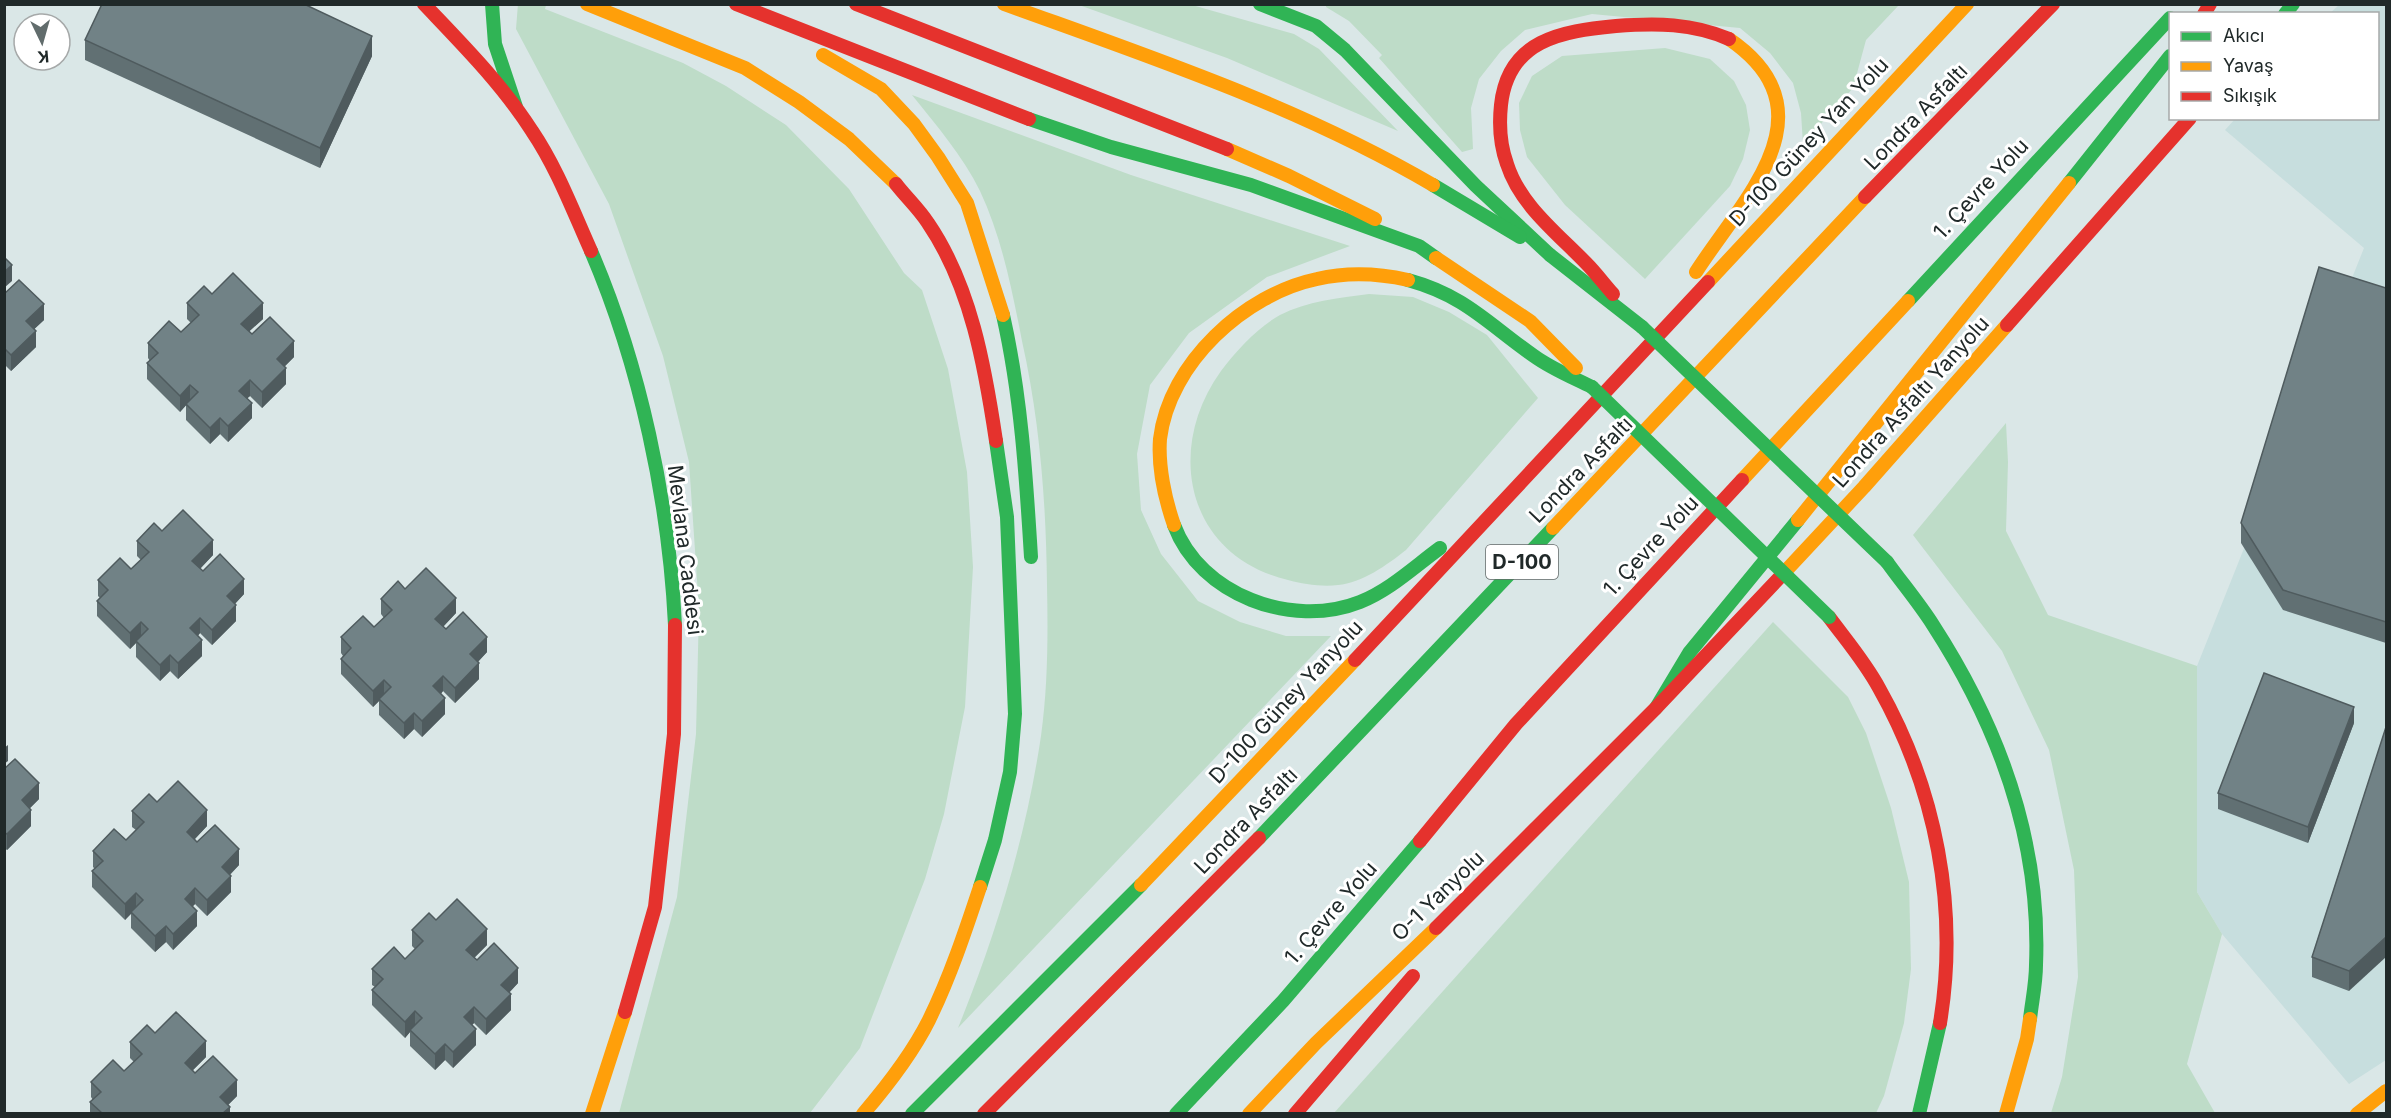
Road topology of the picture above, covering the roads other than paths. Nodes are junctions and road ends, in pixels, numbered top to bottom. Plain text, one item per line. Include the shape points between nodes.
1 (424, 4) edge
2 (492, 4) edge
3 (587, 4) edge
4 (726, 4) edge
5 (736, 4) edge
6 (856, 4) edge
7 (1004, 4) edge
8 (1260, 4) edge
9 (1967, 4) edge
10 (2053, 4) edge
11 (452, 13) dead end
12 (2169, 20) edge
13 (2169, 57) edge
14 (476, 59) junction
15 (516, 107) junction
16 (2188, 120) edge
17 (1419, 246) junction
18 (1550, 255) junction
19 (1683, 309) junction
20 (1642, 327) junction
21 (1592, 387) junction
22 (1494, 512) junction
23 (1032, 575) dead end
24 (1026, 657) dead end
25 (1656, 708) junction
26 (1015, 714) junction
27 (1469, 896) junction
28 (1435, 949) dead end
29 (1421, 966) dead end
30 (2386, 1091) edge
31 (592, 1113) edge
32 (863, 1113) edge
33 (912, 1113) edge
34 (984, 1113) edge
35 (1176, 1113) edge
36 (1249, 1113) edge
37 (1294, 1113) edge
38 (1919, 1113) edge
39 (2006, 1113) edge
40 (2357, 1113) edge

1 - 14 main road, Mevlana Caddesi
2 - 15 main road via 490,20 495,46
3 - 26 main road via 745,68 799,102 849,139 890,177 928,223 965,300 989,393 1007,517
4 - 23 main road via 881,89 914,124 967,203 999,299 1014,365
5 - 17 main road via 1017,115 1111,147 1251,185
6 - 17 main road via 1290,176 1359,210
7 - 18 main road via 1181,68 1322,126 1400,165
8 - 18 main road via 1316,26 1345,50 1476,186
9 - 19 main road, D-100 Güney Yan Yolu
10 - 34 main road, Londra Asfaltı / D-100 via 1283,814
11 - 14 main road, Mevlana Caddesi
12 - 35 main road, 1. Çevre Yolu via 1516,724 1283,1001
13 - 25 main road via 1838,473 1725,606 1689,653
14 - 15 main road, Mevlana Caddesi
15 - 31 main road, Mevlana Caddesi via 561,182 601,274 630,356 653,460 673,590 674,734 655,907
16 - 25 main road, Londra Asfaltı Yanyolu via 1864,487
17 - 21 main road via 1530,321
18 - 20 main road
19 - 20 main road via 1708,250 1759,183 1769,163 1776,137 1777,109 1771,85 1753,59 1727,38 1698,27 1659,24 1591,28 1541,42 1517,60 1505,83 1500,133 1506,165 1526,200
19 - 22 main road, D-100 Güney Yanyolu
20 - 39 main road, bridge via 1887,562 1929,617 1964,675 2012,781 2033,872 2037,922 2031,1024
21 - 22 main road via 1537,358 1457,299 1411,281 1348,274 1316,278 1279,290 1242,313 1198,351 1173,399 1161,438 1163,479 1181,541 1203,568 1227,588 1262,606 1308,613 1349,606 1377,594
21 - 38 main road, bridge via 1829,617 1886,700 1920,779 1935,836 1945,900 1947,961 1939,1029
22 - 33 main road, D-100 Güney Yanyolu via 1156,870
24 - 26 main road
25 - 27 main road, O-1 Yanyolu
26 - 32 main road via 1010,772 995,840 966,930 928,1022 887,1086
27 - 28 main road
27 - 36 main road, O-1 Yanyolu
29 - 37 main road
30 - 40 main road

